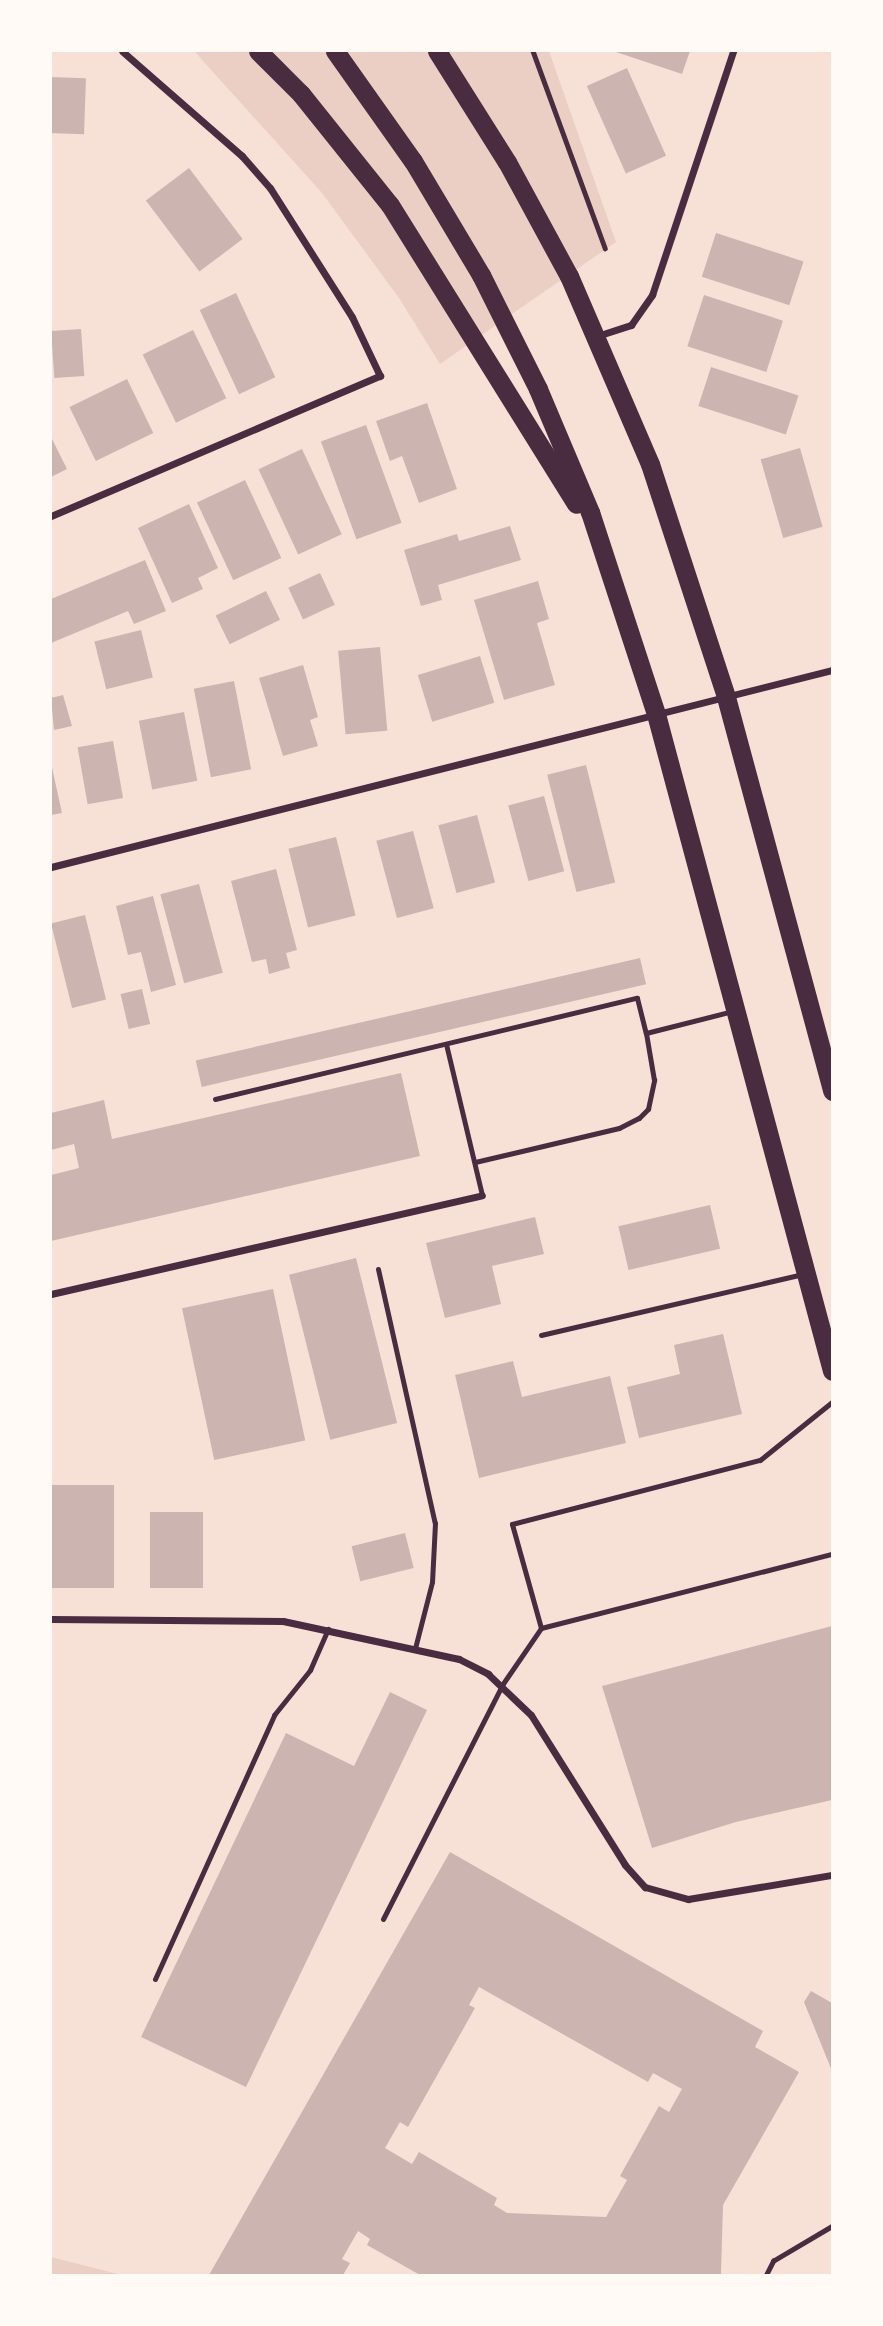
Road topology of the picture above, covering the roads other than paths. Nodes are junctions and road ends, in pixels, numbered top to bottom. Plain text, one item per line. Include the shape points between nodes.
1 (122, 51) edge
2 (258, 51) edge
3 (335, 51) edge
4 (437, 51) edge
5 (733, 51) edge
6 (597, 336) junction
7 (51, 516) edge
8 (615, 578) junction
9 (832, 670) edge
10 (726, 697) junction
11 (656, 715) junction
12 (51, 867) edge
13 (736, 1010) junction
14 (646, 1033) junction
15 (446, 1044) junction
16 (832, 1091) edge
17 (215, 1099) dead end
18 (475, 1162) junction
19 (482, 1195) joint
20 (378, 1269) dead end
21 (806, 1273) junction
22 (51, 1294) edge
23 (541, 1335) dead end
24 (832, 1371) edge
25 (832, 1402) edge
26 (832, 1554) edge
27 (51, 1619) edge
28 (328, 1628) junction
29 (541, 1628) junction
30 (415, 1648) junction
31 (502, 1685) junction
32 (832, 1875) edge
33 (383, 1919) dead end
34 (155, 1979) dead end

1 - 7 street via 242,156 270,188 352,317 380,376
2 - 8 highway via 301,94 390,205 547,453
3 - 8 highway via 413,161 481,275 562,442
4 - 6 highway via 507,162
5 - 6 street via 652,295 631,325
6 - 10 highway via 674,530
8 - 11 highway
9 - 10 street
10 - 11 street
10 - 16 highway
11 - 12 street
11 - 13 highway
13 - 14 lane
13 - 21 highway
14 - 15 lane via 637,998
14 - 18 lane via 654,1080 648,1109 639,1118 620,1128
15 - 17 lane
15 - 18 lane
18 - 19 lane
19 - 22 street
20 - 30 lane via 435,1523 432,1582
21 - 23 lane
21 - 24 highway
25 - 29 lane via 761,1460 512,1524
26 - 29 lane
27 - 28 street via 261,1620
28 - 30 street
28 - 34 lane via 310,1670 274,1715
29 - 31 lane
30 - 31 street via 459,1659
31 - 32 street via 549,1738 625,1865 645,1886 688,1899
31 - 33 lane

